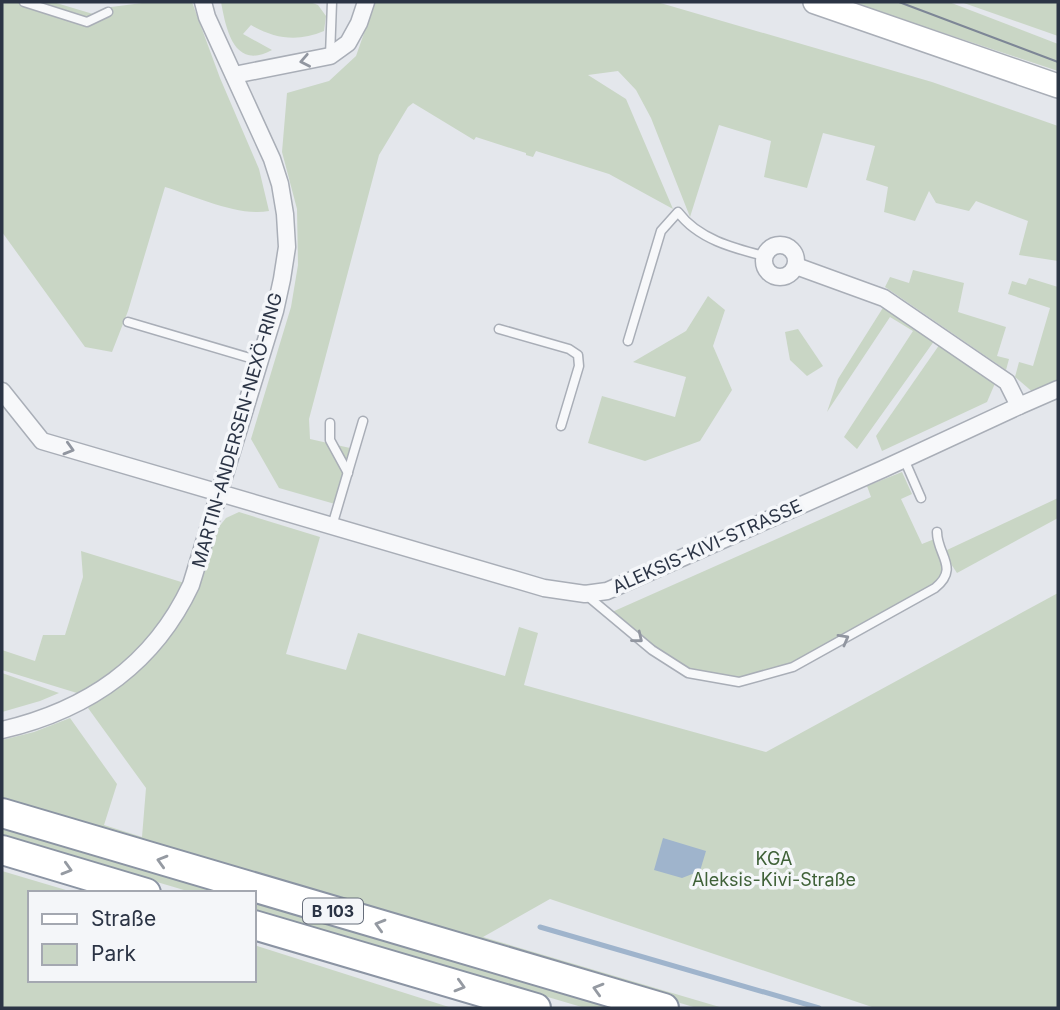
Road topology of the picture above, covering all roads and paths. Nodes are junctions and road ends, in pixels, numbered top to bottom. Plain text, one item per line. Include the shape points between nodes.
1 (24, 2) edge
2 (203, 2) edge
3 (332, 2) edge
4 (366, 2) edge
5 (815, 2) edge
6 (108, 12) dead end
7 (330, 56) junction
8 (233, 75) junction
9 (1058, 86) edge
10 (764, 256) junction
11 (796, 266) junction
12 (128, 322) dead end
13 (499, 329) dead end
14 (628, 341) dead end
15 (260, 361) junction
16 (1058, 389) edge
17 (2, 391) edge
18 (1019, 406) junction
19 (363, 421) dead end
20 (330, 423) dead end
21 (561, 426) dead end
22 (904, 460) junction
23 (348, 473) junction
24 (220, 492) junction
25 (921, 498) dead end
26 (332, 526) junction
27 (937, 532) dead end
28 (585, 594) junction
29 (2, 730) edge
30 (2, 813) edge
31 (2, 850) edge
32 (139, 891) edge
33 (256, 926) edge
34 (536, 1008) edge
35 (664, 1008) edge

1 - 6 lane via 87,22
2 - 8 street, MARTIN-ANDERSEN-NEXÖ-RING
3 - 7 lane
4 - 7 street via 348,43
5 - 9 main road
7 -> 8 street
8 - 15 street, MARTIN-ANDERSEN-NEXÖ-RING via 272,159 285,214 282,279
10 - 11 street via 767,271 775,277 790,274
10 - 11 street via 776,245 788,247
10 - 14 lane via 695,230 678,212 661,231
11 - 18 street via 884,298 1007,382
12 - 15 lane
13 - 21 lane via 578,355 579,366
15 - 24 street, MARTIN-ANDERSEN-NEXÖ-RING
16 - 18 street, ALEKSIS-KIVI-STRASSE
17 -> 24 street, ALEKSIS-KIVI-STRASSE via 42,441
18 - 22 street, ALEKSIS-KIVI-STRASSE
19 - 23 lane
20 - 23 lane via 330,440
22 - 25 lane
22 - 28 street, ALEKSIS-KIVI-STRASSE via 607,591
23 - 26 lane
24 - 26 street, ALEKSIS-KIVI-STRASSE
24 - 29 street, MARTIN-ANDERSEN-NEXÖ-RING via 191,585 156,642 90,697 32,723
26 - 28 street, ALEKSIS-KIVI-STRASSE via 544,588
28 -> 27 lane via 652,650 688,673 739,681 793,667 943,582 947,567
35 -> 30 highway, B 103
31 -> 32 highway
33 -> 34 highway, B 103

